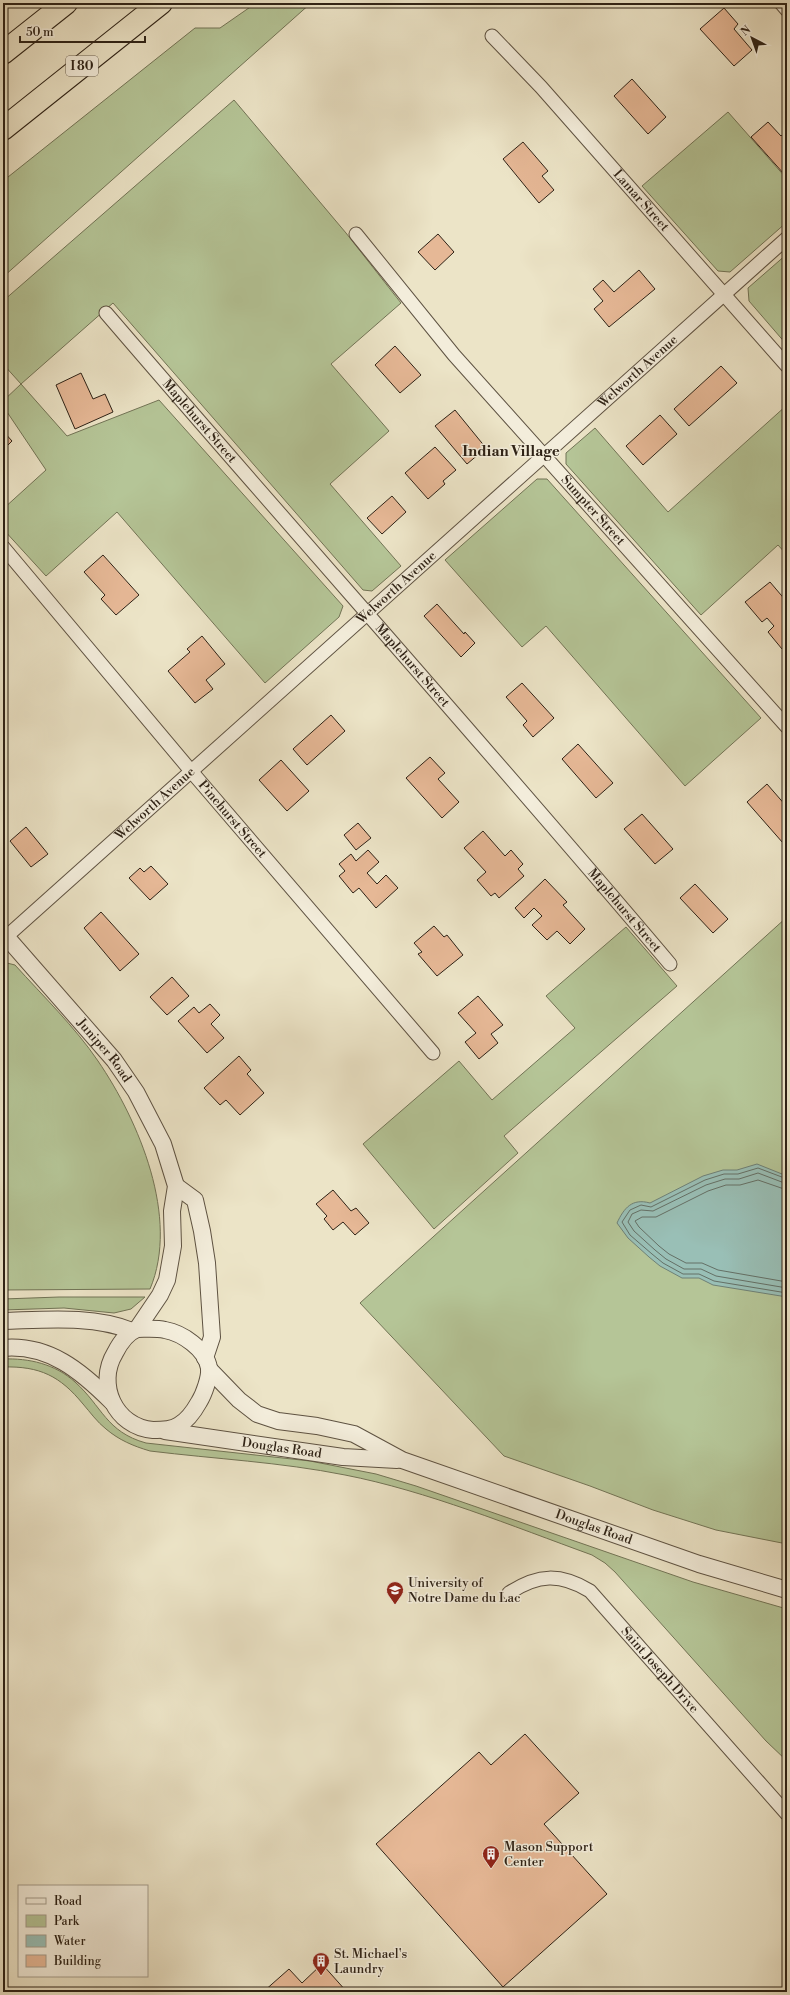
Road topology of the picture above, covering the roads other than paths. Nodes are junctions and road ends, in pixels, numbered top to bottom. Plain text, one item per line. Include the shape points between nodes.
1 (66, 3) edge
2 (161, 3) edge
3 (781, 3) edge
4 (787, 10) edge
5 (492, 36) dead end
6 (3, 53) edge
7 (3, 129) edge
8 (356, 234) dead end
9 (787, 238) edge
10 (724, 295) junction
11 (106, 313) dead end
12 (787, 366) edge
13 (543, 455) junction
14 (3, 548) edge
15 (367, 614) junction
16 (787, 727) edge
17 (191, 771) junction
18 (5, 935) edge
19 (670, 964) dead end
20 (433, 1053) dead end
21 (176, 1186) junction
22 (3, 1321) edge
23 (134, 1330) junction
24 (3, 1348) edge
25 (207, 1363) junction
26 (112, 1402) junction
27 (161, 1430) junction
28 (402, 1460) junction
29 (787, 1590) edge
30 (508, 1593) dead end
31 (787, 1814) edge

1 - 6 highway
2 - 7 highway, I 80
3 - 4 street
5 - 10 street, Lamar Street via 546,93
8 - 13 street, Sumpter Street via 454,355
9 - 10 street, Welworth Avenue
10 - 12 street, Lamar Street
10 - 13 street, Welworth Avenue
11 - 15 street, Maplehurst Street
13 - 15 street, Welworth Avenue
13 - 16 street, Sumpter Street
14 - 17 street, Pinehurst Street
15 - 17 street, Welworth Avenue
15 - 19 street, Maplehurst Street
17 - 18 street, Welworth Avenue
17 - 20 street, Pinehurst Street
18 - 21 street, Juniper Road via 114,1060 136,1092 163,1144
21 - 23 street, Juniper Road via 172,1211 173,1246 167,1280 160,1295
21 - 25 street via 195,1200 202,1231 212,1336
22 - 23 street via 68,1320
23 - 25 street via 165,1330 182,1336
23 - 26 street via 119,1345 107,1372 107,1387
24 - 26 street via 34,1350 55,1357 75,1368
25 - 27 street via 203,1395 192,1413 179,1426
25 - 28 street, Douglas Road via 239,1400 257,1414 278,1421 354,1434
26 - 27 street via 120,1415 132,1424 146,1429
27 - 28 street, Douglas Road via 343,1456
28 - 29 street, Douglas Road via 699,1564
30 - 31 street, Saint Joseph Drive via 522,1584 548,1578 571,1581 590,1591

